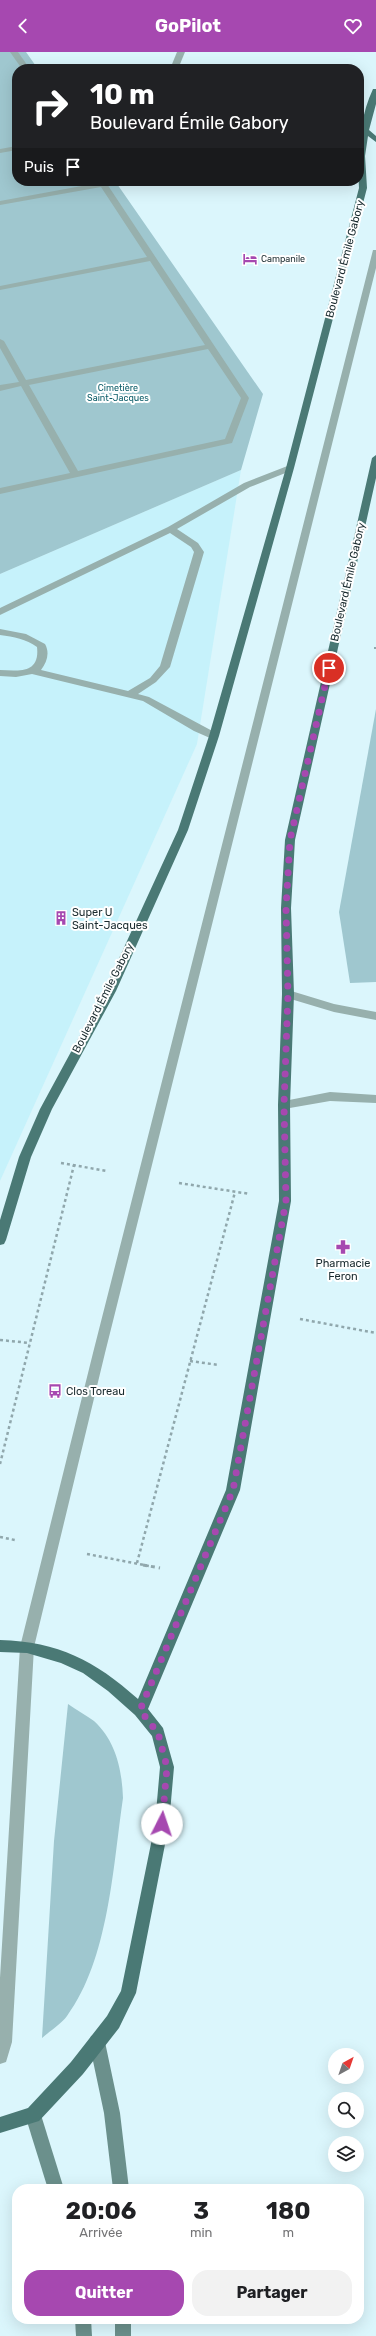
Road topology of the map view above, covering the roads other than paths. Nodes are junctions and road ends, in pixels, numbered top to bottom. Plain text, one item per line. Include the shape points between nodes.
1 (14, 52) edge
2 (181, 52) edge
3 (22, 64) edge
4 (176, 64) edge
5 (376, 91) edge
6 (365, 130) junction
7 (364, 135) edge
8 (376, 140) edge
9 (12, 149) edge
10 (0, 151) edge
11 (87, 186) edge
12 (104, 186) edge
13 (363, 186) edge
14 (0, 203) edge
15 (376, 252) edge
16 (152, 258) junction
17 (0, 288) edge
18 (0, 341) edge
19 (210, 346) junction
20 (24, 383) junction
21 (0, 388) edge
22 (376, 458) edge
23 (290, 468) junction
24 (76, 475) junction
25 (0, 491) edge
26 (171, 529) junction
27 (0, 612) edge
28 (0, 632) edge
29 (32, 672) junction
30 (0, 673) edge
31 (131, 694) junction
32 (214, 736) junction
33 (288, 994) junction
34 (376, 1016) edge
35 (376, 1099) edge
36 (284, 1105) junction
37 (0, 1240) edge
38 (0, 1646) edge
39 (28, 1647) junction
40 (140, 1710) junction
41 (97, 2042) junction
42 (0, 2056) edge
43 (33, 2115) junction
44 (0, 2125) edge
45 (54, 2184) edge
46 (120, 2184) edge
47 (83, 2324) edge
48 (123, 2324) edge
49 (84, 2336) edge
50 (123, 2336) edge

1 - 3 street
2 - 4 street
5 - 6 main road, Boulevard Émile Gabory
6 - 7 main road, Boulevard Émile Gabory
6 - 8 main road
9 - 10 street
11 - 14 street
12 - 16 street
13 - 23 main road, Boulevard Émile Gabory
15 - 39 street via 106,1322
16 - 17 street
16 - 19 street
18 - 20 street
19 - 20 street
19 - 24 street via 245,398 229,441
20 - 21 street
20 - 24 street
22 - 33 main road, Boulevard Émile Gabory via 290,840 286,908
23 - 26 street via 247,484
23 - 32 main road, Boulevard Émile Gabory
24 - 25 street
26 - 27 street
26 - 31 street via 186,538 198,552 165,666 153,680
28 - 29 street via 22,635 42,646 44,655 39,666
29 - 30 street via 18,675
29 - 31 street
31 - 32 street via 146,699
32 - 37 main road, Boulevard Émile Gabory via 183,830 110,991 46,1109 25,1157
33 - 34 street
33 - 36 main road, Boulevard Émile Gabory
35 - 36 street via 349,1094 323,1095
36 - 40 main road, Boulevard Émile Gabory via 286,1201 233,1490
38 - 39 main road
39 - 40 main road via 63,1657 88,1668 114,1686
39 - 42 street via 4,2042
40 - 41 main road via 158,1733 167,1767 162,1824 128,1993 113,2022
41 - 43 main road via 77,2068
41 - 46 main road via 112,2113
43 - 44 main road
43 - 45 main road
47 - 49 main road
48 - 50 main road

